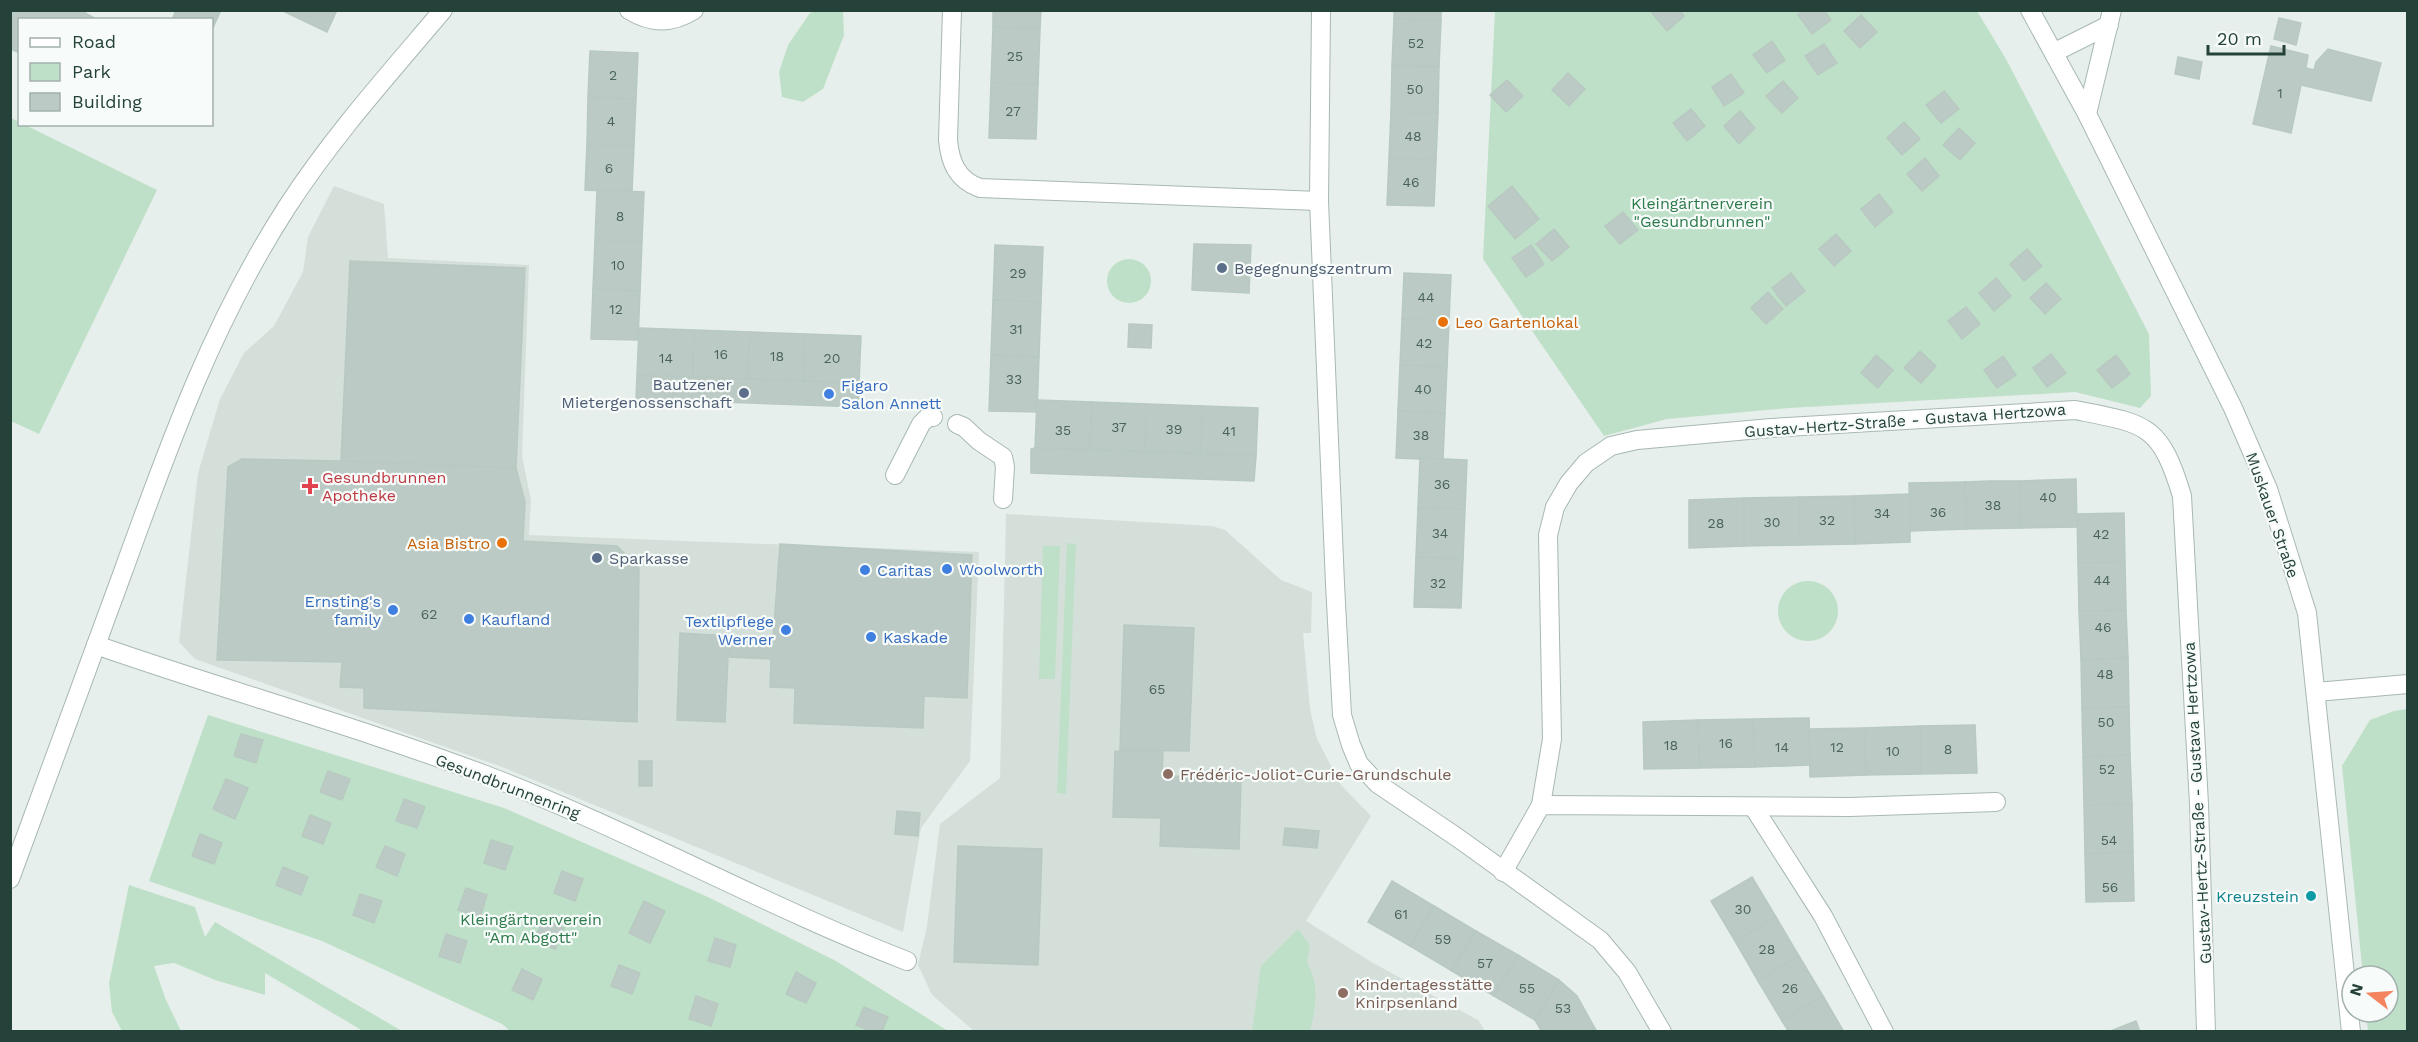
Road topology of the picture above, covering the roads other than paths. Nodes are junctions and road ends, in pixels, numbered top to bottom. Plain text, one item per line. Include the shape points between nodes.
1 (443, 10) edge
2 (629, 10) edge
3 (694, 10) edge
4 (952, 10) edge
5 (1321, 10) edge
6 (2030, 10) edge
7 (2110, 18) edge
8 (2055, 52) junction
9 (2087, 114) junction
10 (1319, 201) junction
11 (895, 475) dead end
12 (1003, 499) dead end
13 (96, 645) junction
14 (2408, 684) edge
15 (2316, 692) junction
16 (1996, 802) dead end
17 (1541, 805) junction
18 (1754, 808) junction
19 (1503, 872) junction
20 (10, 879) edge
21 (907, 961) dead end
22 (1662, 1032) edge
23 (1884, 1032) edge
24 (2206, 1032) edge
25 (2351, 1032) edge

1 - 13 street via 342,129 287,208 238,293 176,426
2 - 3 street via 662,22
4 - 10 street via 950,156 954,168 974,186
5 - 10 street
6 - 8 street, Muskauer Straße
7 - 8 street
7 - 9 street
8 - 9 street, Muskauer Straße
9 - 15 street, Muskauer Straße via 2233,408 2268,489 2307,613
10 - 19 street via 1342,715 1359,764 1378,784
11 - 12 street via 921,424 929,417 964,427 1003,457
13 - 20 street
13 - 21 street, Gesundbrunnenring via 484,774
14 - 15 street
15 - 25 street, Muskauer Straße
16 - 18 street
17 - 18 street
17 - 19 street, Gustav-Hertz-Straße - Gustava Hertzowa
17 - 24 street, Gustav-Hertz-Straße - Gustava Hertzowa via 1552,739 1548,535 1555,507 1569,483 1586,463 1611,446 1637,440 1771,428 2075,410 2122,419 2150,431 2164,447 2182,496
18 - 23 street via 1823,916
19 - 22 street via 1600,940 1627,972

